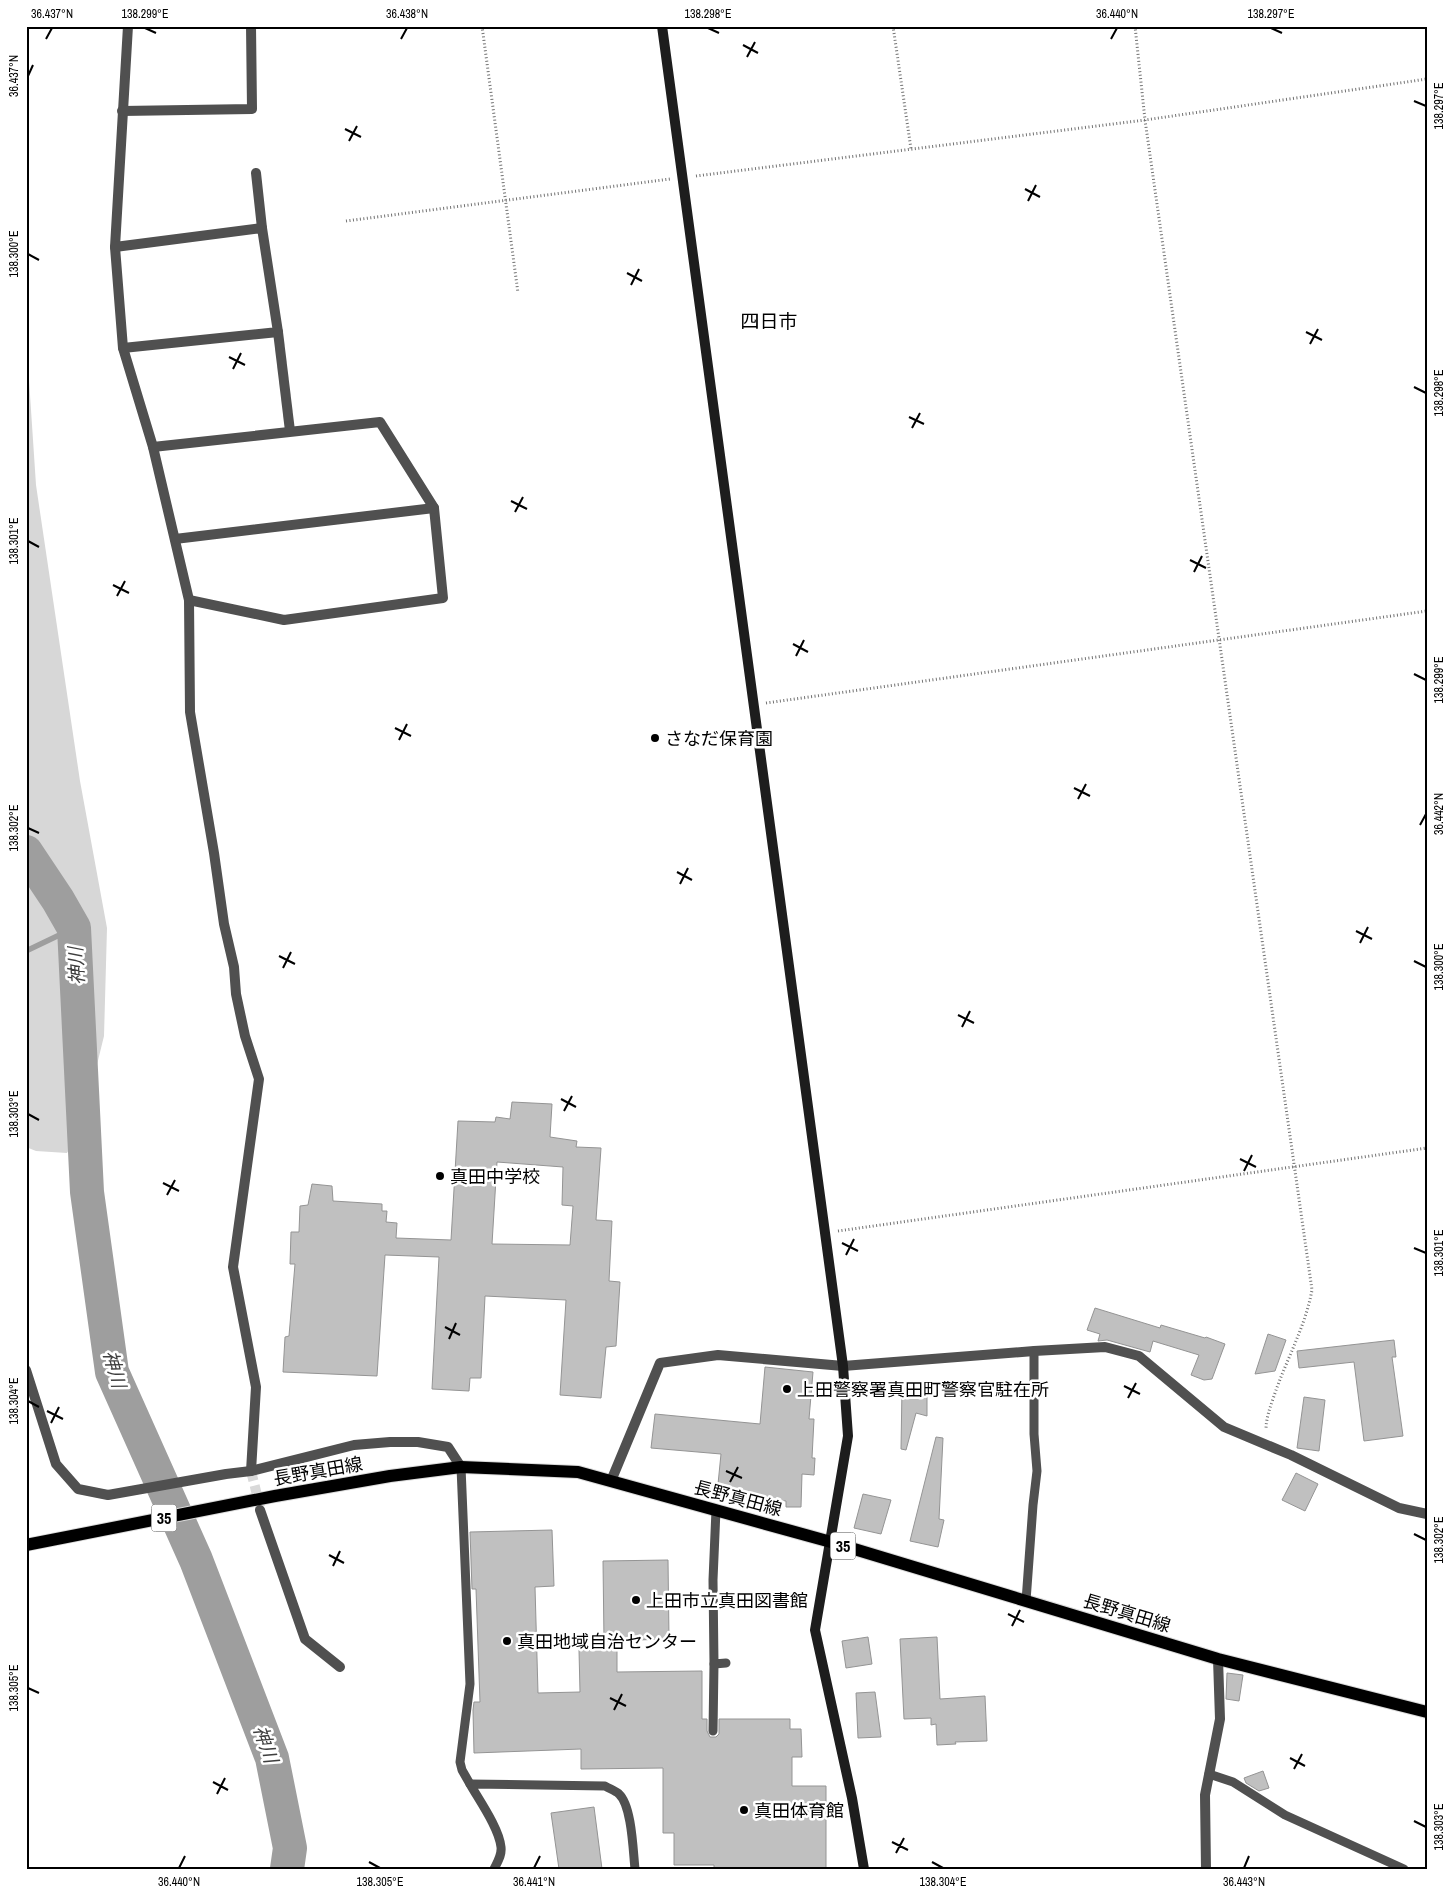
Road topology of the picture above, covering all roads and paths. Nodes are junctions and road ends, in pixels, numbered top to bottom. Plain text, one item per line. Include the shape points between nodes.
1 (128, 26) edge
2 (251, 26) edge
3 (482, 26) edge
4 (662, 26) edge
5 (893, 26) edge
6 (1136, 26) edge
7 (1427, 79) edge
8 (122, 111) junction
9 (1145, 120) junction
10 (911, 149) junction
11 (256, 173) dead end
12 (684, 177) junction
13 (505, 200) junction
14 (346, 221) dead end
15 (262, 228) junction
16 (115, 247) junction
17 (518, 293) dead end
18 (278, 332) junction
19 (123, 348) junction
20 (290, 431) junction
21 (153, 446) junction
22 (434, 508) junction
23 (175, 539) junction
24 (189, 600) junction
25 (1427, 611) edge
26 (1219, 640) junction
27 (755, 704) junction
28 (1427, 1148) edge
29 (1295, 1168) junction
30 (825, 1233) junction
31 (1034, 1351) junction
32 (843, 1366) junction
33 (26, 1370) edge
34 (1265, 1444) junction
35 (461, 1467) junction
36 (251, 1471) junction
37 (612, 1481) junction
38 (260, 1510) tunnel mouth
39 (716, 1510) junction
40 (1427, 1514) edge
41 (831, 1542) junction
42 (26, 1545) edge
43 (1026, 1601) junction
44 (1218, 1659) junction
45 (726, 1663) dead end
46 (714, 1664) junction
47 (340, 1667) dead end
48 (1427, 1712) edge
49 (713, 1731) dead end
50 (1209, 1774) junction
51 (470, 1784) junction
52 (494, 1869) edge
53 (635, 1869) edge
54 (864, 1869) edge
55 (1206, 1869) edge
56 (1404, 1869) edge

1 - 8 street
2 - 8 street via 252,109
3 - 13 path
4 - 12 street
5 - 10 path
6 - 9 path
7 - 9 path
8 - 16 street
9 - 10 path
9 - 26 path
10 - 12 path
11 - 15 street
12 - 13 path
12 - 27 street
13 - 14 path
13 - 17 path
15 - 16 street
15 - 18 street
16 - 19 street
18 - 19 street
18 - 20 street
19 - 21 street
20 - 21 street
20 - 22 street via 380,422
21 - 23 street
22 - 23 street
22 - 24 street via 443,598 284,620
23 - 24 street
24 - 36 street via 190,712 236,994 259,1079 233,1267 256,1387
25 - 26 path
26 - 27 path
26 - 29 path
27 - 30 street
28 - 29 path
29 - 30 path
29 - 34 path via 1312,1290 1307,1315 1280,1377 1266,1421
30 - 32 street
31 - 32 street
31 - 34 street via 1104,1347 1139,1356 1224,1427
31 - 43 lane via 1037,1471
32 - 37 street via 718,1355 660,1363
32 - 41 street via 848,1436
33 - 36 street via 56,1464 78,1489 108,1495
34 - 40 street via 1399,1508
35 - 36 street via 448,1447 390,1442 354,1445
35 - 37 main road, 長野真田線 / 35 via 578,1472
35 - 42 main road, 長野真田線 / 35 via 275,1496
35 - 51 lane via 470,1684 460,1762
37 - 39 main road, 長野真田線 / 35
38 - 47 street via 305,1639
39 - 41 main road, 長野真田線 / 35
39 - 46 lane
41 - 43 main road, 長野真田線 / 35
41 - 54 street via 815,1630 852,1798
43 - 44 main road, 長野真田線 / 35
44 - 48 main road, 長野真田線 / 35
44 - 50 street via 1220,1719
45 - 46 lane
46 - 49 lane
50 - 55 street via 1205,1795
50 - 56 lane via 1233,1782 1285,1815
51 - 52 lane via 501,1846 500,1858
51 - 53 lane via 605,1786 613,1790 627,1807

